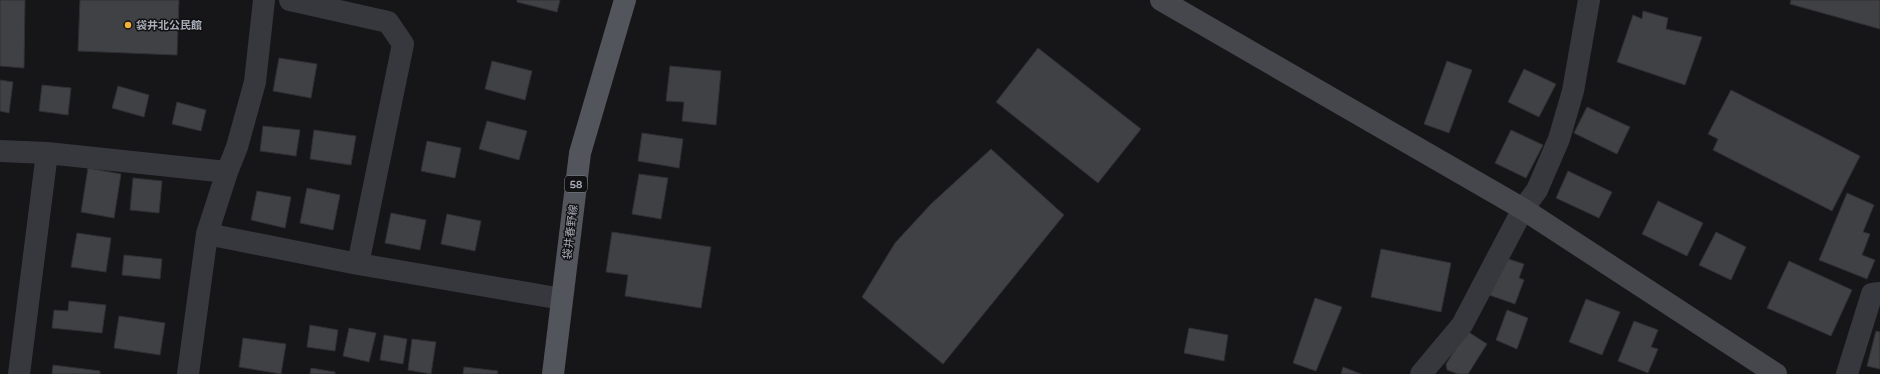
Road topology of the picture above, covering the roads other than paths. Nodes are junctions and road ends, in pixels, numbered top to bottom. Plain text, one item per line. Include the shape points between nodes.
1 (264, 0) edge
2 (290, 0) edge
3 (625, 0) edge
4 (1161, 0) edge
5 (1589, 0) edge
6 (0, 151) edge
7 (47, 153) junction
8 (227, 172) junction
9 (1523, 209) junction
10 (207, 234) junction
11 (358, 264) junction
12 (1880, 293) edge
13 (562, 299) junction
14 (19, 374) edge
15 (188, 374) edge
16 (553, 374) edge
17 (1421, 374) edge
18 (1776, 374) edge
19 (1846, 374) edge

1 - 8 street via 255,82 237,147
2 - 11 street via 388,22 403,44
3 - 13 main road, 袋井春野線 / 58 via 580,153
4 - 9 street
5 - 9 street via 1573,91 1558,139 1537,190
6 - 7 street
7 - 8 street
7 - 14 street
8 - 10 street
9 - 17 street via 1462,325
9 - 18 street
10 - 11 street
10 - 15 street
11 - 13 street
12 - 19 street via 1872,294
13 - 16 main road, 袋井春野線 / 58

